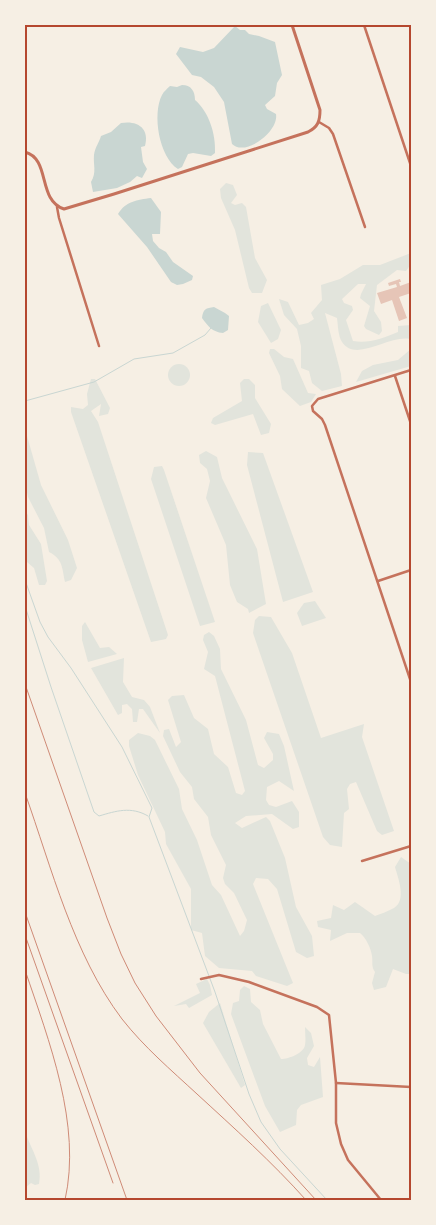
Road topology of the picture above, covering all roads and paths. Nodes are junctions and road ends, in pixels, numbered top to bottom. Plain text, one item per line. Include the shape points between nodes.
1 (292, 25) edge
2 (364, 25) edge
3 (319, 122) junction
4 (25, 152) edge
5 (411, 166) edge
6 (57, 206) junction
7 (365, 227) dead end
8 (99, 346) dead end
9 (411, 370) edge
10 (395, 376) junction
11 (411, 424) edge
12 (411, 570) edge
13 (378, 581) junction
14 (411, 682) edge
15 (411, 846) edge
16 (362, 862) dead end
17 (200, 978) dead end
18 (336, 1083) junction
19 (411, 1087) edge
20 (381, 1200) edge

1 - 3 street via 318,103
2 - 5 street
3 - 6 street via 304,134 74,207 64,209
3 - 7 street via 332,134
4 - 6 street via 35,157 50,198
6 - 8 street
9 - 10 street
10 - 11 street
10 - 13 street via 318,400 312,406 312,411 325,425
12 - 13 street
13 - 14 street
15 - 16 street
17 - 18 street via 219,975 249,982 317,1006 329,1015
18 - 19 street
18 - 20 street via 336,1124 341,1144 348,1160

